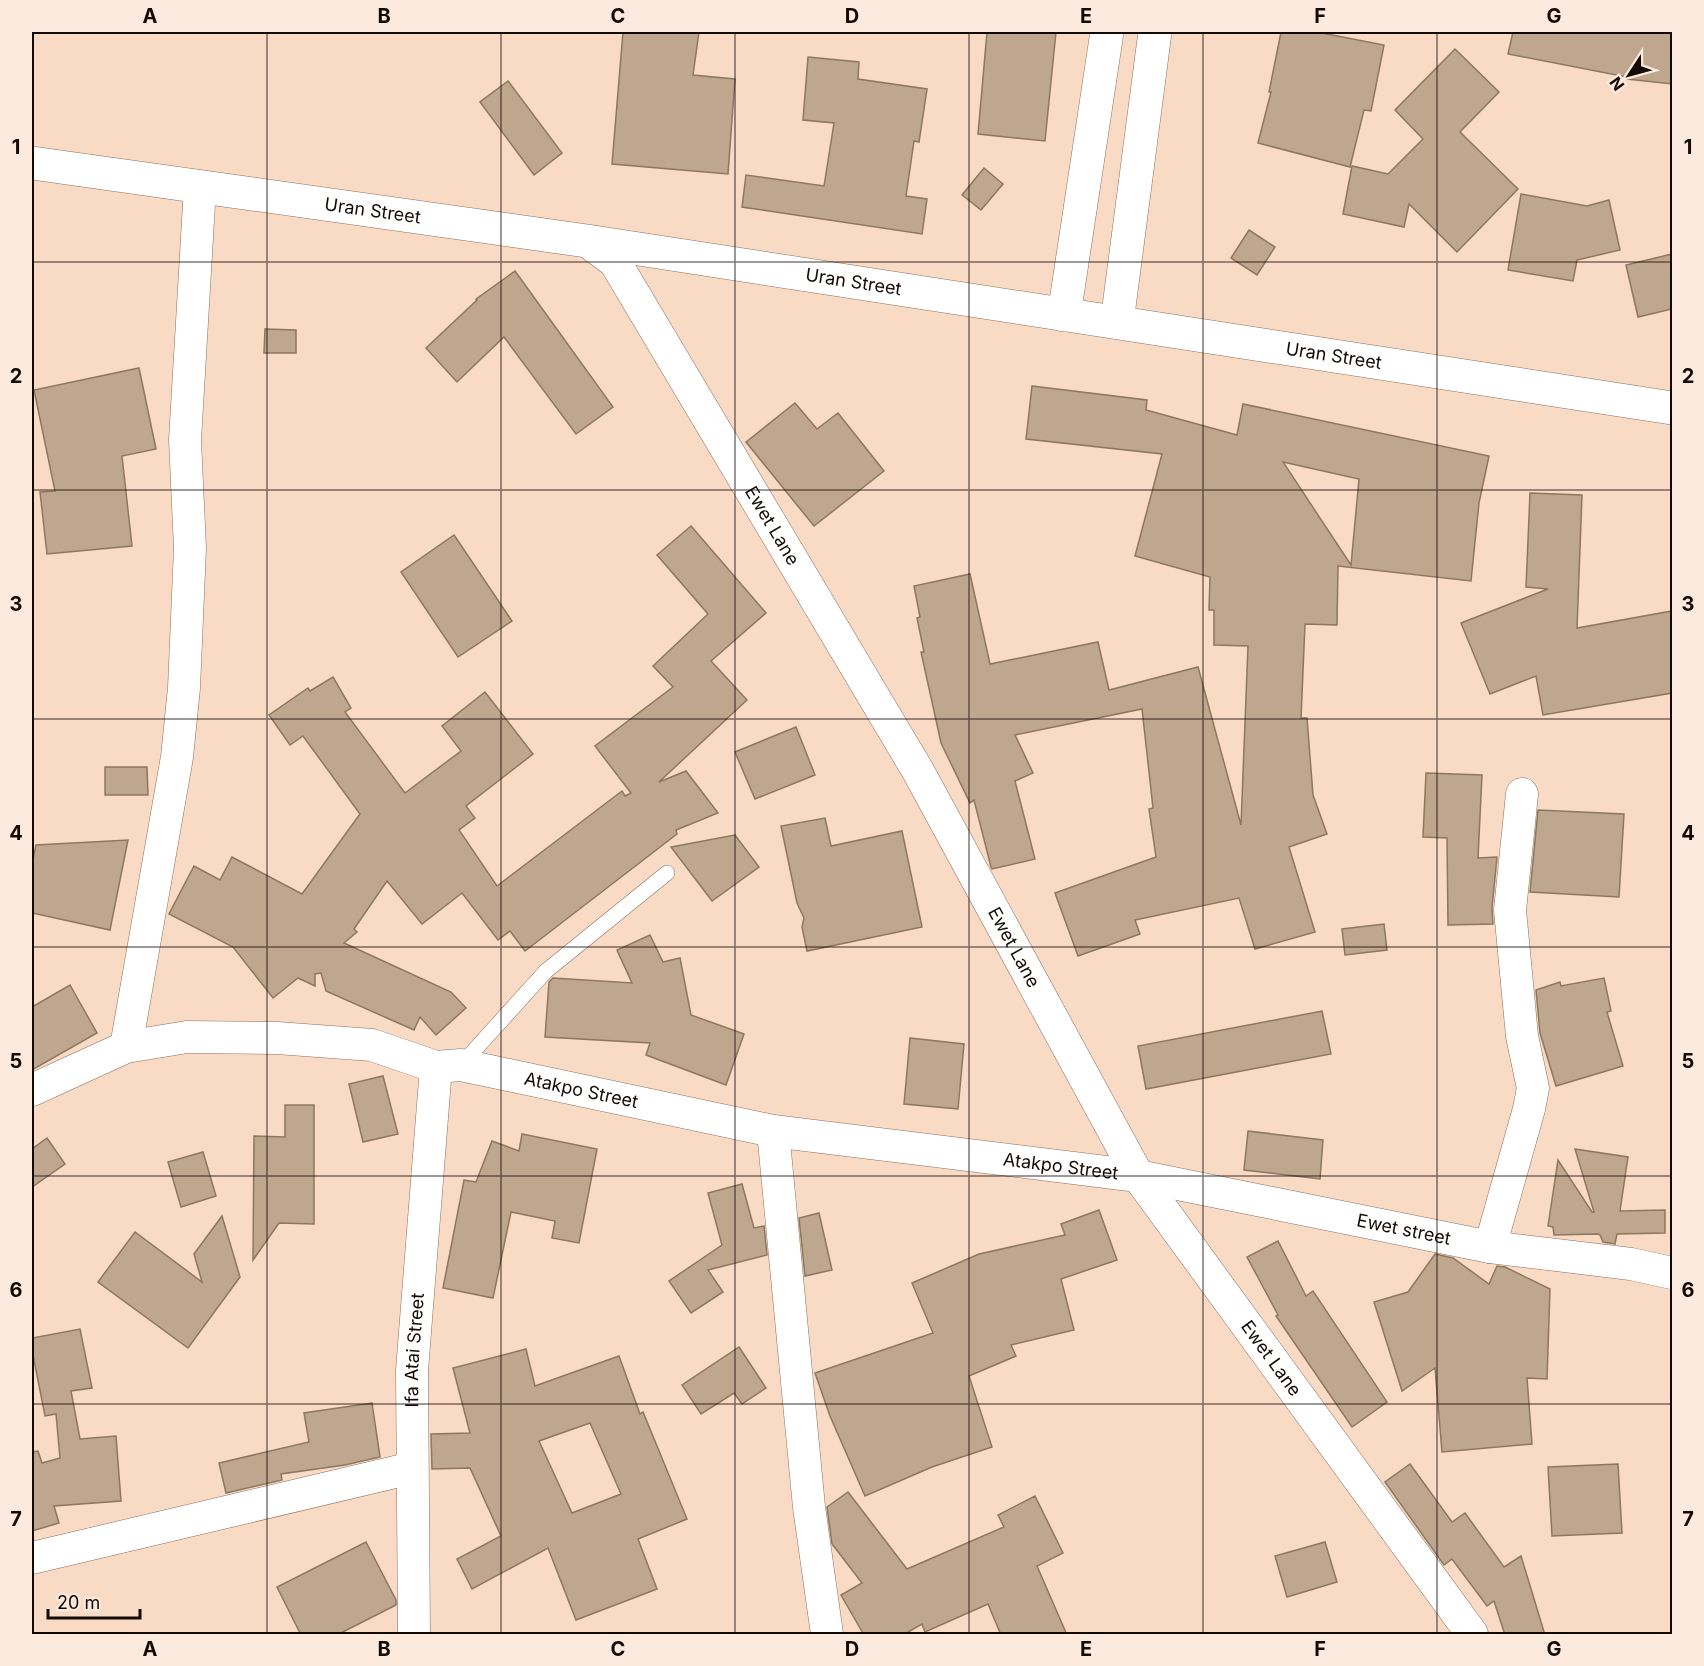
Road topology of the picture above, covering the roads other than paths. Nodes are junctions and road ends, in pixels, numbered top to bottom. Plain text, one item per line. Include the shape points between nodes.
1 (1107, 32) edge
2 (1155, 32) edge
3 (32, 163) edge
4 (200, 187) junction
5 (587, 241) junction
6 (1064, 315) junction
7 (1117, 322) junction
8 (1672, 408) edge
9 (1522, 794) dead end
10 (667, 873) dead end
11 (126, 1047) junction
12 (448, 1066) junction
13 (32, 1090) edge
14 (773, 1131) junction
15 (1138, 1176) junction
16 (1490, 1247) junction
17 (1672, 1273) edge
18 (412, 1468) junction
19 (32, 1558) edge
20 (414, 1635) edge
21 (827, 1635) edge
22 (1472, 1635) edge

1 - 6 street
2 - 7 street
3 - 4 street, Uran Street
4 - 5 street, Uran Street
4 - 11 street via 185,440 190,549 184,688 177,757
5 - 6 street, Uran Street
5 - 15 street, Ewet Lane via 615,262 912,761
6 - 7 street, Uran Street
7 - 8 street, Uran Street
9 - 16 street via 1510,910 1522,1035 1533,1088
10 - 12 lane via 546,971
11 - 12 street, Atakpo Street via 187,1037 276,1038 372,1045
11 - 13 street, Atakpo Street
12 - 14 street, Atakpo Street
12 - 18 street, Ifa Atai Street via 412,1370
14 - 15 street, Atakpo Street
14 - 21 street via 810,1507
15 - 16 street, Ewet street
15 - 22 street, Ewet Lane
16 - 17 street, Ewet street via 1631,1264
18 - 19 street
18 - 20 street, Ifa Atai Street

